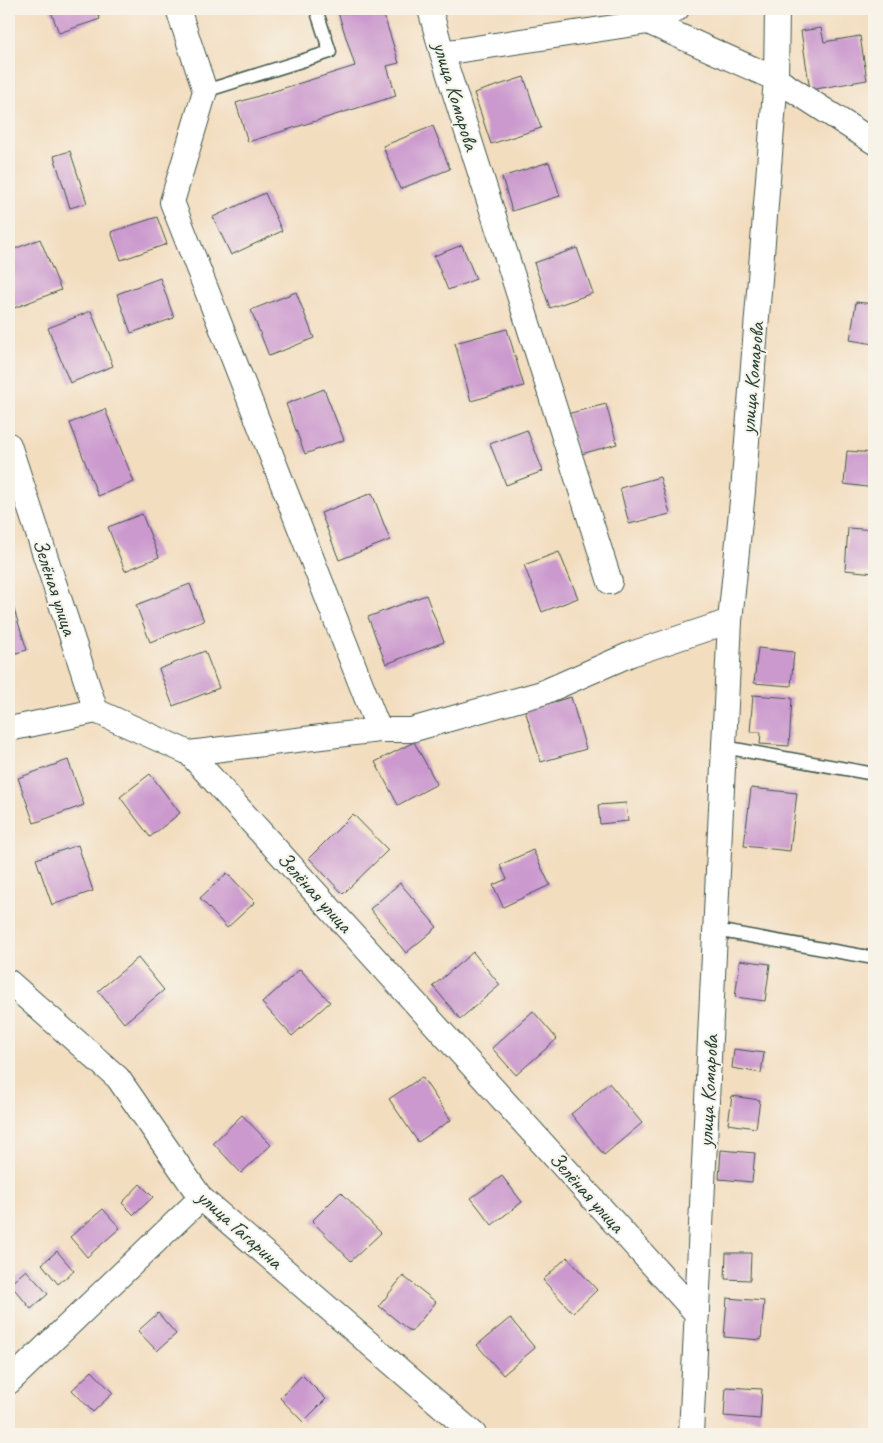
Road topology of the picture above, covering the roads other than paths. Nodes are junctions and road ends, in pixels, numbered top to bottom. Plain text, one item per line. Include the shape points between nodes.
1 (178, 9) edge
2 (316, 9) edge
3 (430, 9) edge
4 (677, 9) edge
5 (777, 9) edge
6 (648, 22) junction
7 (442, 53) junction
8 (776, 79) junction
9 (205, 91) junction
10 (874, 142) edge
11 (9, 445) edge
12 (610, 582) dead end
13 (730, 621) junction
14 (96, 711) junction
15 (9, 729) edge
16 (378, 730) junction
17 (724, 747) junction
18 (189, 753) junction
19 (874, 774) edge
20 (715, 930) junction
21 (874, 958) edge
22 (9, 982) edge
23 (201, 1198) junction
24 (697, 1314) junction
25 (9, 1382) edge
26 (474, 1434) edge
27 (690, 1434) edge

1 - 9 street
2 - 9 lane via 330,52
3 - 7 street, улица Комарова
4 - 6 street
5 - 8 street, улица Комарова
6 - 7 street
6 - 8 street
7 - 12 street, улица Комарова
8 - 10 street
8 - 13 street, улица Комарова
9 - 16 street via 172,202
11 - 14 street, Зелёная улица
13 - 16 street via 631,654 542,693 411,730
13 - 17 street, улица Комарова
14 - 15 street
14 - 18 street, Зелёная улица
16 - 18 street
17 - 19 lane
17 - 20 street, улица Комарова
18 - 24 street, Зелёная улица
20 - 21 lane
20 - 24 street, улица Комарова
22 - 23 street, улица Гагарина via 118,1078
23 - 25 street
23 - 26 street, улица Гагарина
24 - 27 street, улица Комарова

